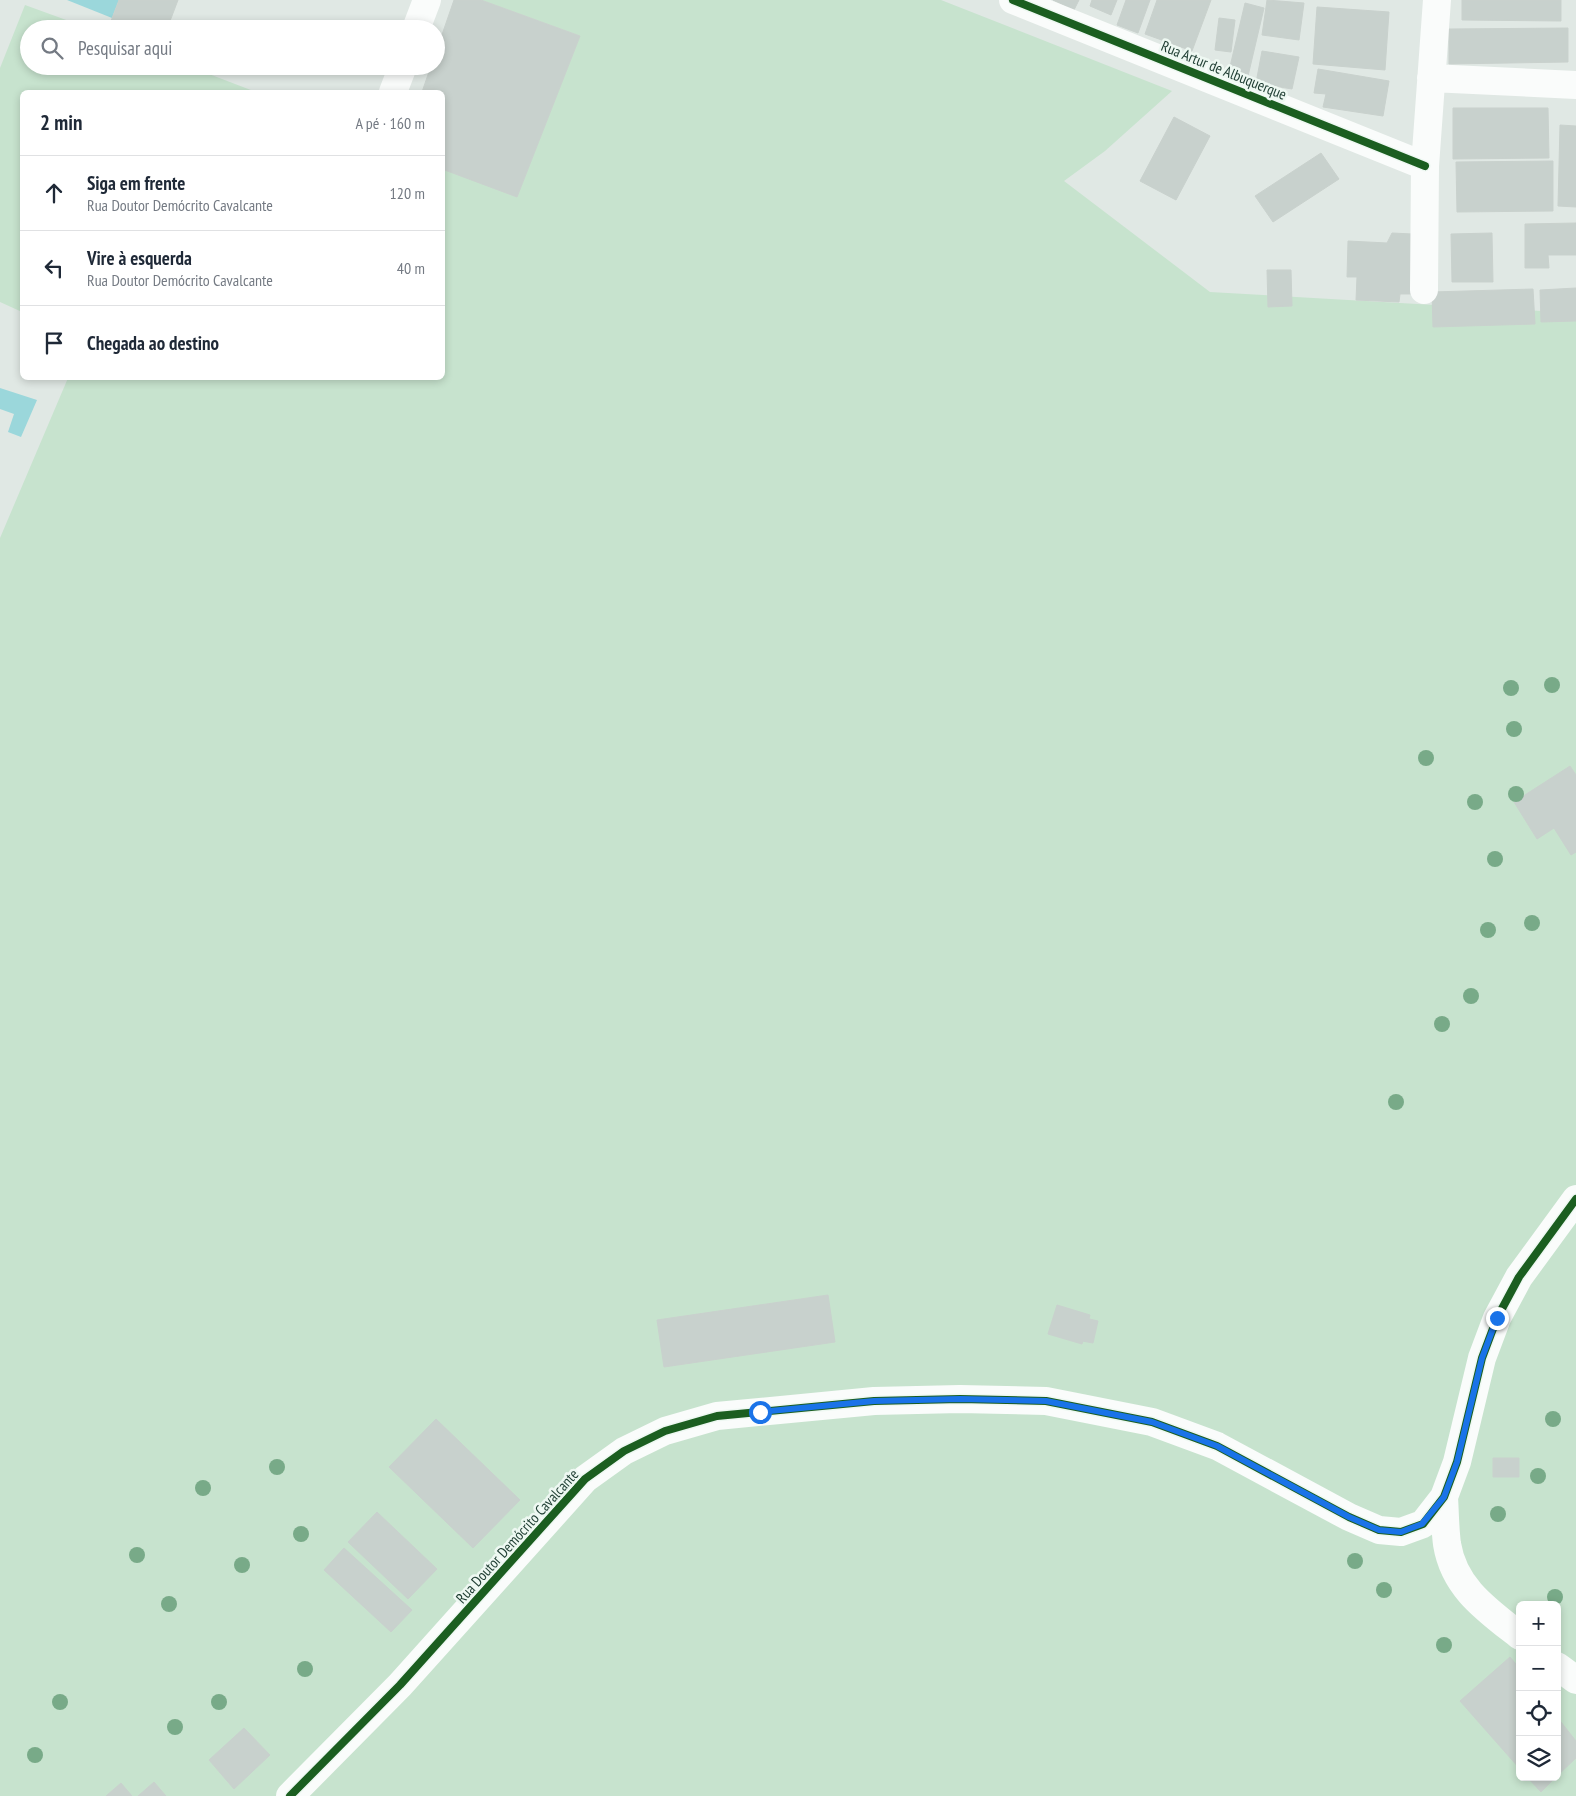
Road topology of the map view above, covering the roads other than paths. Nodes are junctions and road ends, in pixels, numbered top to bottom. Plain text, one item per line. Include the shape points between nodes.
1 (427, 0) edge
2 (1013, 0) edge
3 (1437, 0) edge
4 (419, 20) edge
5 (400, 75) edge
6 (1431, 78) junction
7 (1576, 85) edge
8 (394, 90) edge
9 (1425, 166) junction
10 (1424, 290) dead end
11 (1576, 1199) edge
12 (1444, 1497) junction
13 (1516, 1633) edge
14 (1561, 1669) edge
15 (1576, 1680) edge
16 (290, 1796) edge

1 - 4 street
2 - 9 street, Rua Artur de Albuquerque
3 - 6 street
5 - 8 street
6 - 7 street
6 - 9 street
9 - 10 street
11 - 12 street, Rua Doutor Demócrito Cavalcante via 1519,1277 1497,1318 1482,1358 1457,1462
12 - 13 street, Rua Doutor Demócrito Cavalcante via 1447,1545 1454,1570 1468,1592
12 - 16 street, Rua Doutor Demócrito Cavalcante via 1422,1524 1401,1532 1379,1530 1217,1446 1152,1422 1046,1401 874,1401 717,1416 665,1431 624,1451 585,1479 400,1685
14 - 15 street

